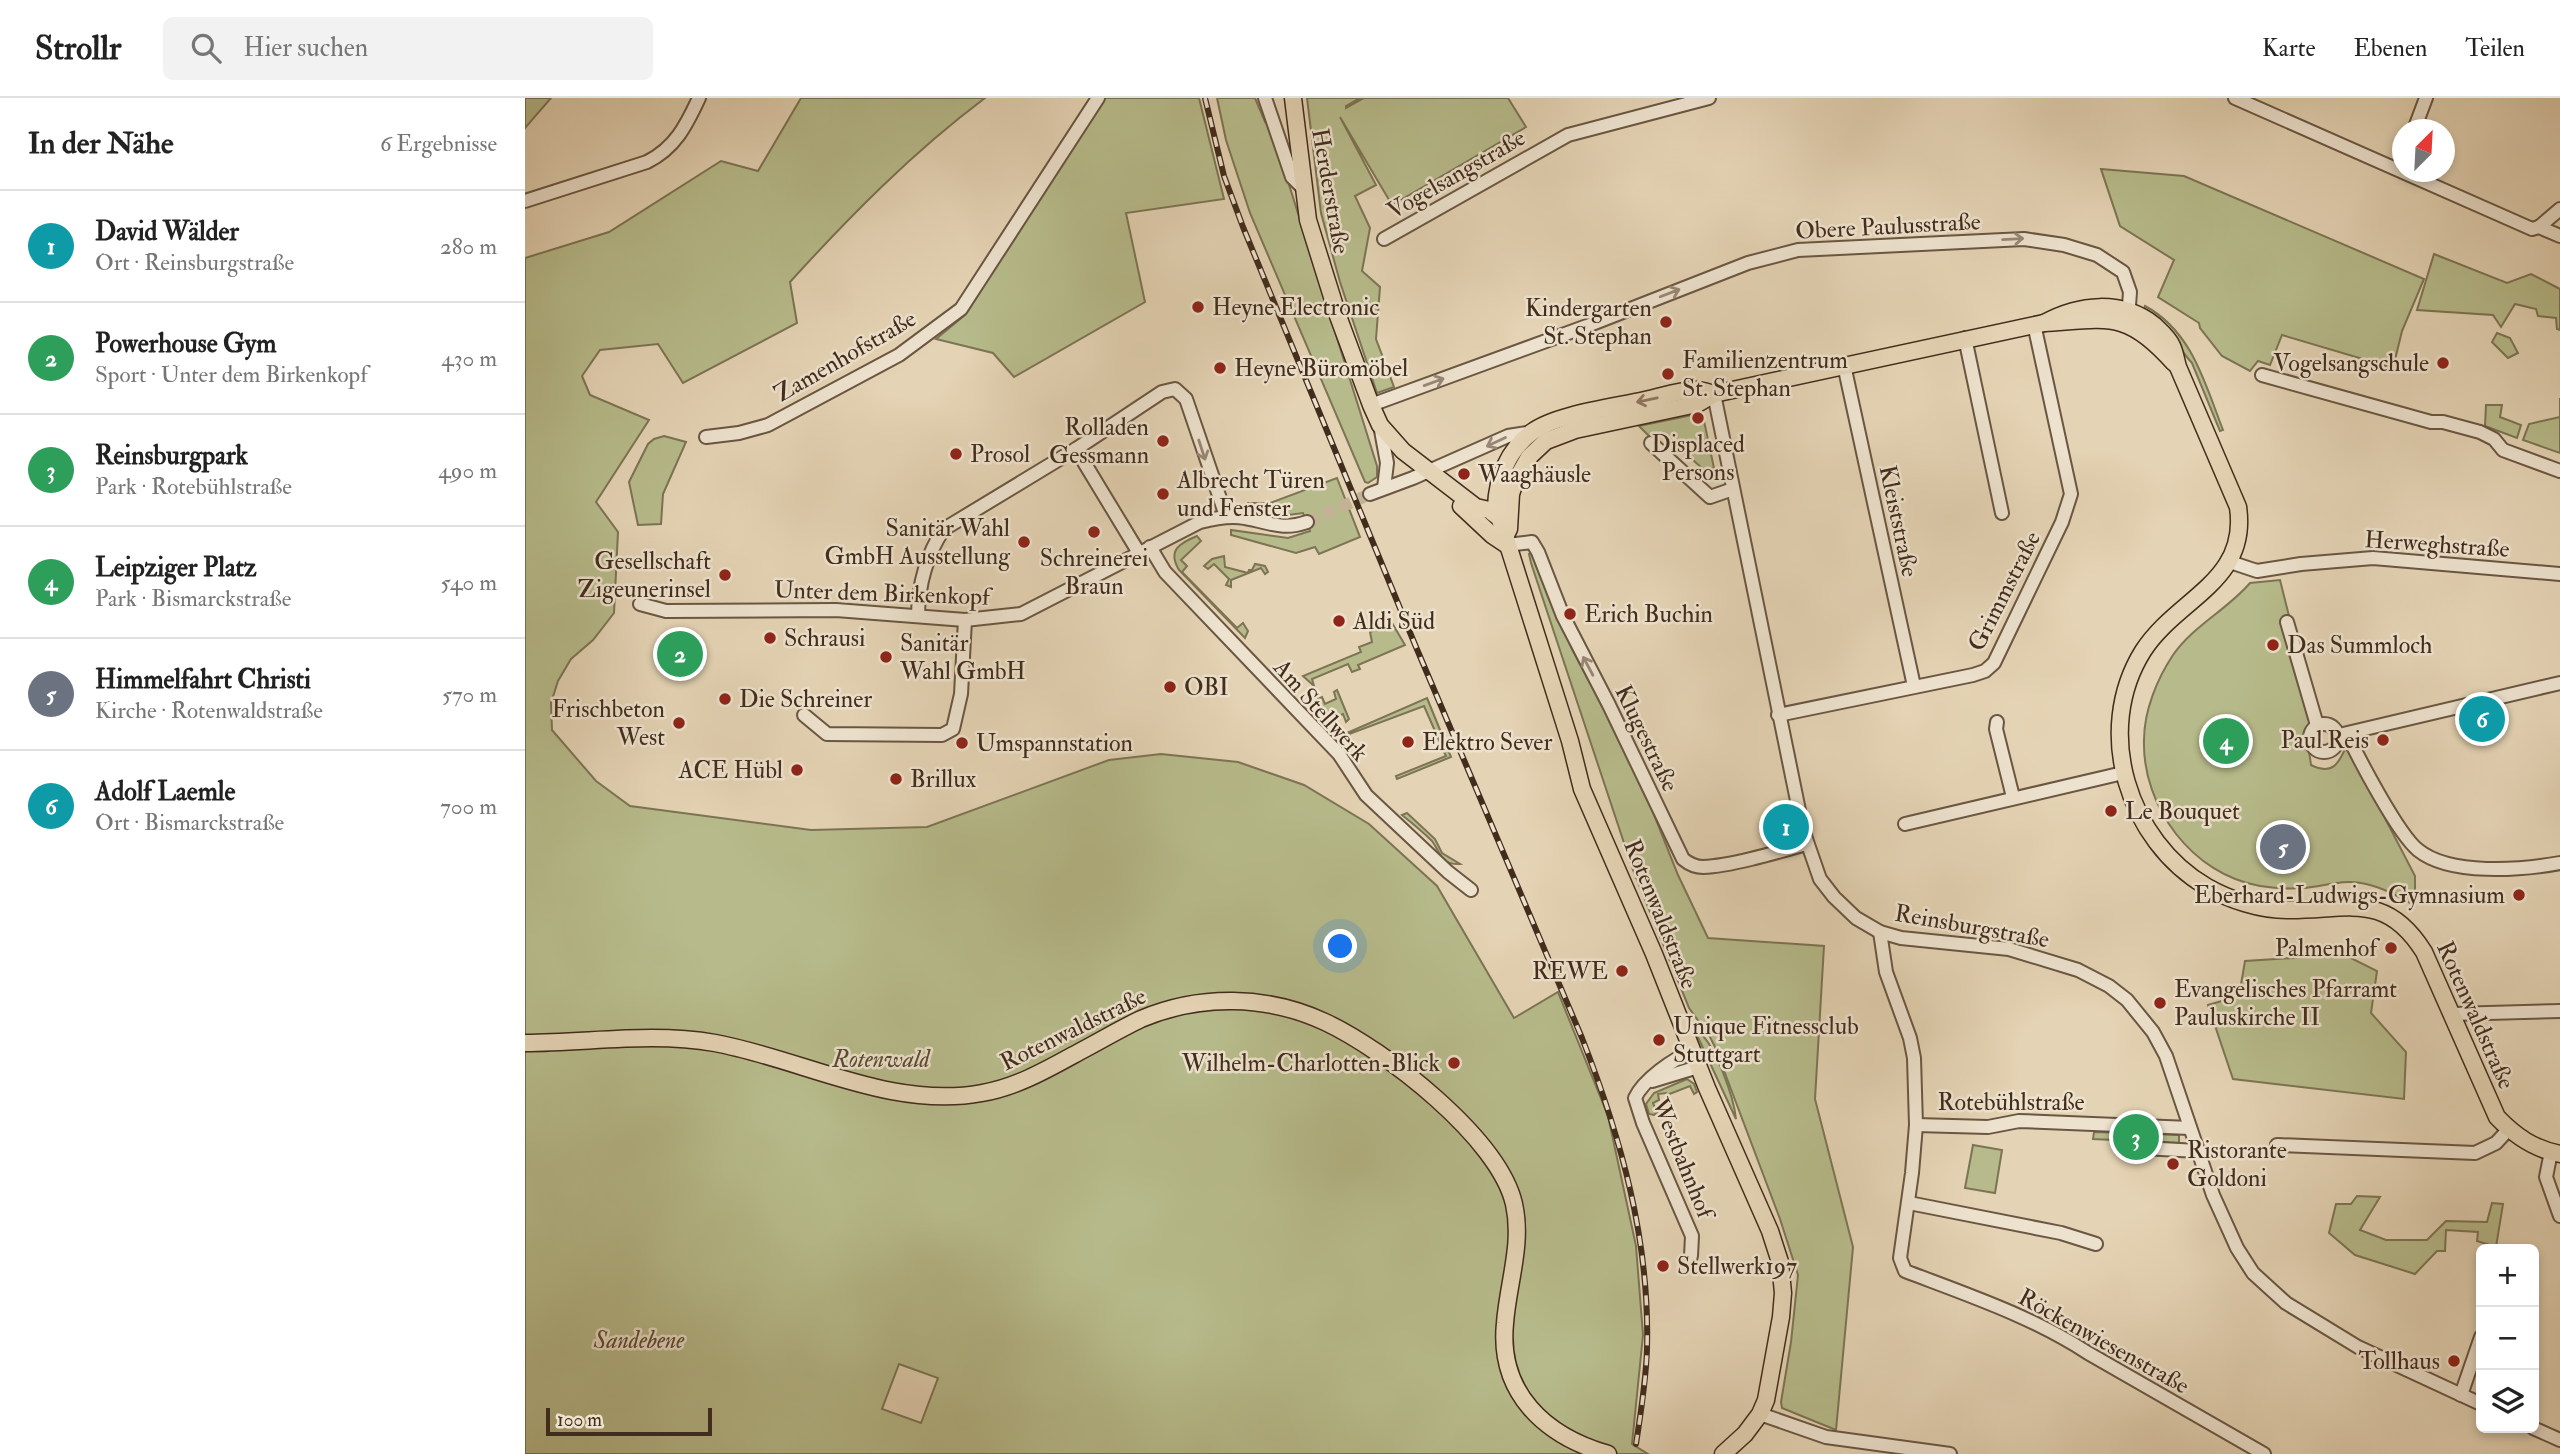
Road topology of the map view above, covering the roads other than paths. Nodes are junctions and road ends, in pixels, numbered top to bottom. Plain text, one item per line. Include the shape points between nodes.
1 (699, 98) edge
2 (1098, 98) edge
3 (1265, 98) edge
4 (1293, 98) edge
5 (1709, 98) edge
6 (2237, 98) edge
7 (2426, 98) edge
8 (2418, 119) edge
9 (2392, 161) edge
10 (2437, 182) edge
11 (1303, 188) junction
12 (525, 201) edge
13 (2560, 209) edge
14 (2539, 227) junction
15 (2560, 236) edge
16 (1384, 239) dead end
17 (2128, 317) junction
18 (2039, 324) junction
19 (1965, 338) junction
20 (1844, 365) junction
21 (2262, 375) dead end
22 (1714, 394) junction
23 (1370, 405) junction
24 (1603, 417) junction
25 (1380, 425) junction
26 (1532, 432) junction
27 (706, 437) dead end
28 (1651, 443) dead end
29 (1076, 449) junction
30 (1429, 471) junction
31 (2560, 471) edge
32 (1384, 488) junction
33 (1451, 489) junction
34 (1733, 489) junction
35 (1370, 494) tunnel mouth
36 (1511, 494) junction
37 (1494, 511) junction
38 (2002, 513) dead end
39 (1226, 516) junction
40 (1307, 523) tunnel mouth
41 (1506, 541) junction
42 (1145, 550) junction
43 (2230, 562) junction
44 (2560, 574) edge
45 (640, 604) dead end
46 (918, 616) junction
47 (965, 620) junction
48 (2287, 622) dead end
49 (2560, 684) edge
50 (1913, 686) junction
51 (804, 715) dead end
52 (1778, 715) junction
53 (1997, 722) dead end
54 (2317, 725) junction
55 (2343, 735) junction
56 (2123, 773) junction
57 (2013, 797) junction
58 (1905, 824) dead end
59 (1806, 844) junction
60 (2560, 863) edge
61 (1471, 890) dead end
62 (1880, 932) junction
63 (2560, 1011) edge
64 (2452, 1014) junction
65 (525, 1043) edge
66 (1695, 1060) junction
67 (1916, 1125) junction
68 (2190, 1128) junction
69 (2508, 1129) junction
70 (2277, 1145) dead end
71 (2123, 1147) dead end
72 (2198, 1151) junction
73 (2555, 1153) edge
74 (1909, 1203) junction
75 (2560, 1216) edge
76 (2096, 1244) dead end
77 (1691, 1256) dead end
78 (2476, 1352) edge
79 (2461, 1395) junction
80 (2476, 1402) edge
81 (1760, 1414) junction
82 (2539, 1431) edge
83 (2560, 1440) edge
84 (1608, 1454) edge
85 (1723, 1454) edge
86 (1950, 1454) edge
87 (2264, 1454) edge

1 - 12 street via 681,135 661,155
2 - 27 street, Zamenhofstraße via 961,309 899,355 768,425
3 - 11 street via 1291,177
4 - 11 main road, Herderstraße
5 - 16 street, Vogelsangstraße via 1568,135
6 - 9 street
7 - 8 street
10 - 14 street via 2532,229
11 - 23 main road, Herderstraße via 1317,251
13 - 14 street
14 - 15 street
17 - 18 main road, Rotenwaldstraße
23 -> 17 street, Obere Paulusstraße via 1748,263 1798,250 2024,239 2046,242 2097,256 2123,272 2129,285
17 - 43 main road, Rotenwaldstraße via 2178,367 2238,507 2239,530
18 - 19 main road, Rotenwaldstraße
18 - 50 street, Grimmstraße via 2071,494 2062,522 1994,663 1973,675
19 - 20 main road, Rotenwaldstraße
19 - 38 street
20 - 22 main road, Rotenwaldstraße
20 - 50 street, Kleiststraße
21 - 31 street via 2480,432 2503,450
22 - 24 main road, Rotenwaldstraße via 1694,390
22 - 34 street, Reinsburgstraße
23 - 25 main road, Herderstraße
24 - 26 main road, Rotenwaldstraße via 1560,419
24 - 36 main road, Rotenwaldstraße via 1546,441 1525,463
25 - 30 main road, Herderstraße
25 - 32 street via 1387,463
26 -> 30 street, Rotenwaldstraße via 1508,436
26 - 37 main road, Rotenwaldstraße via 1505,465
28 - 34 street via 1710,497
29 -> 39 street via 1162,392 1175,389 1186,399
29 - 42 street, Am Stellwerk
29 - 46 street via 944,528 918,596
30 - 32 street
30 - 33 main road, Herderstraße
32 - 35 street
33 - 37 main road, Herderstraße via 1476,507
33 - 41 main road via 1492,535
34 - 52 street, Reinsburgstraße
36 - 37 main road
36 - 41 main road, Rotenwaldstraße
37 - 41 main road, Rotenwaldstraße
39 - 40 street, Unter dem Birkenkopf via 1291,528
39 - 42 street, Unter dem Birkenkopf via 1200,522
59 -> 41 street, Klugestraße via 1703,867 1683,859 1563,616 1538,552 1532,542
41 - 66 main road, Rotenwaldstraße via 1582,789
42 - 47 street, Unter dem Birkenkopf via 1021,614
42 - 61 street, Am Stellwerk via 1339,754 1366,795
43 - 44 street, Herweghstraße via 2257,571 2373,558
43 - 56 main road, Rotenwaldstraße via 2151,640 2135,667 2121,719
45 - 46 street, Unter dem Birkenkopf via 666,611 836,610
46 - 47 street, Unter dem Birkenkopf
47 - 51 street via 961,694 953,729 942,735 827,734
48 - 54 street
49 - 55 street
50 - 52 street, Grimmstraße
52 - 59 street, Reinsburgstraße
53 - 57 street
54 - 55 street via 2333,726
54 - 55 street via 2310,736 2315,749 2329,751
55 - 60 street via 2404,834 2434,860 2489,869
56 - 57 street
56 - 64 main road, Rotenwaldstraße via 2138,813 2174,864 2220,894 2252,905 2285,910 2360,906 2391,918 2414,936
57 - 58 street
59 - 62 street, Reinsburgstraße via 1820,879 1834,897
62 - 67 street, Röckenwiesenstraße via 1886,972 1914,1058
62 - 68 street, Reinsburgstraße via 2009,949 2078,970 2109,986 2153,1032
63 - 64 street
64 - 69 main road, Rotenwaldstraße via 2488,1101
65 - 84 main road, Rotenwaldstraße via 688,1039 910,1095 963,1096 1025,1080 1139,1020 1174,1007 1234,1000 1305,1014 1385,1058 1423,1088 1489,1155 1509,1188 1518,1225 1504,1325 1506,1355 1515,1381 1535,1414 1553,1430 1575,1444
66 - 77 street, Westbahnhof via 1641,1086 1635,1098 1692,1236
66 - 81 main road, Rotenwaldstraße via 1780,1262 1783,1293 1778,1340
67 - 68 street, Rotebühlstraße via 1988,1127 2019,1121
67 - 74 street, Röckenwiesenstraße
68 - 72 street, Reinsburgstraße
69 - 70 street via 2496,1143 2475,1153
69 - 73 main road, Rotenwaldstraße via 2529,1144
71 - 72 street
72 - 79 street, Reinsburgstraße via 2237,1248 2268,1288 2358,1347
73 - 75 street via 2546,1177
74 - 76 street
74 - 87 street, Röckenwiesenstraße via 1900,1258 1905,1271 1985,1300 2061,1335
78 - 79 street
79 - 80 street, Reinsburgstraße
81 - 85 main road, Rotenwaldstraße
81 - 86 street via 1826,1437
82 - 83 street

